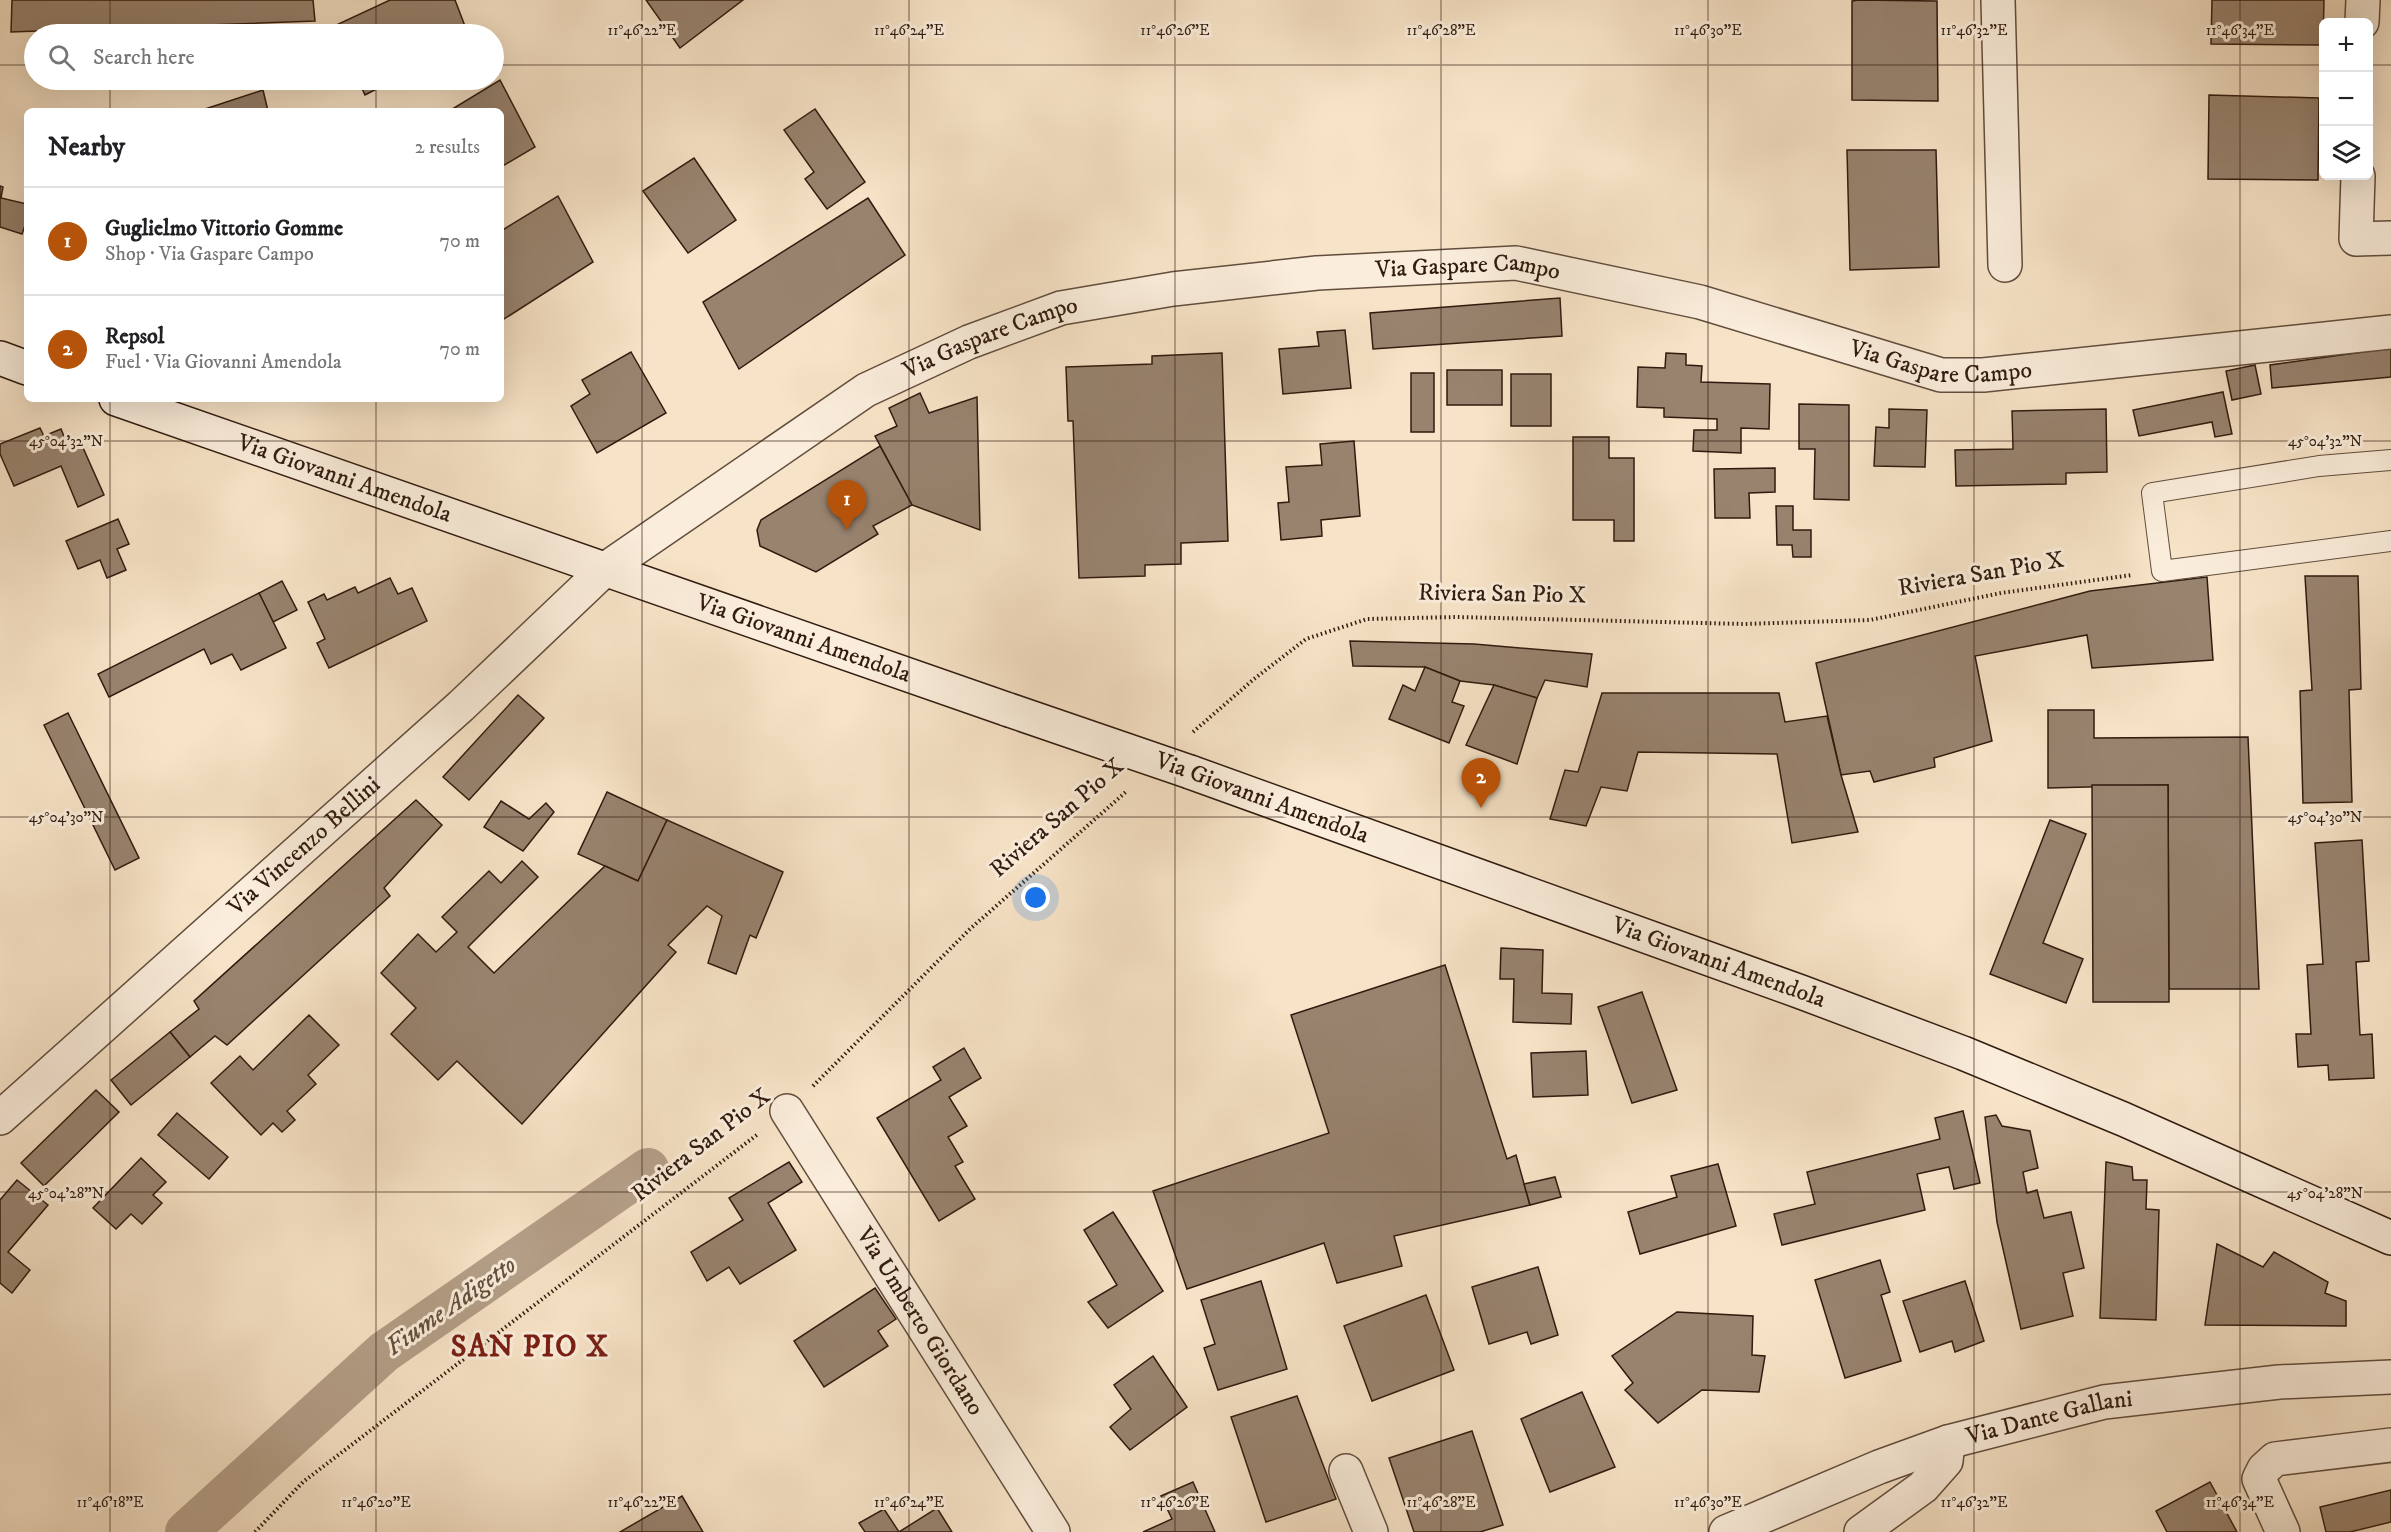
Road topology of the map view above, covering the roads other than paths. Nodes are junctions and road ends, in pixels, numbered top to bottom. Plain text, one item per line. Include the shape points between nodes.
1 (1998, 0) edge
2 (2363, 0) edge
3 (2362, 18) edge
4 (2358, 180) edge
5 (2391, 238) edge
6 (2005, 265) dead end
7 (2391, 332) edge
8 (0, 358) edge
9 (24, 367) edge
10 (126, 402) edge
11 (2391, 460) edge
12 (2391, 541) edge
13 (604, 570) junction
14 (787, 1112) road end
15 (0, 1118) edge
16 (2391, 1238) edge
17 (2391, 1377) edge
18 (1948, 1442) junction
19 (2391, 1445) edge
20 (1346, 1471) dead end
21 (1053, 1532) edge
22 (1371, 1532) edge
23 (1726, 1532) edge
24 (1861, 1532) edge
25 (2283, 1532) edge

1 - 6 street
2 - 3 street
4 - 5 street via 2356,239
7 - 13 street, Via Gaspare Campo via 1983,375 1941,375 1700,302 1516,263 1317,273 1173,289 1060,308 969,342 866,390
8 - 9 street
10 - 13 street, Via Giovanni Amendola
11 - 12 lane via 2319,466 2151,493 2162,571
13 - 15 street, Via Vincenzo Bellini via 461,706
13 - 16 street, Via Giovanni Amendola, bridge via 1190,772 1801,992 2123,1119
14 - 21 street, Via Umberto Giordano
17 - 18 street, Via Dante Gallani via 2278,1382 2104,1402
18 - 23 street, Via Dante Gallani via 1868,1471
18 - 24 street via 1946,1461 1923,1487
19 - 25 street via 2275,1458 2259,1479
20 - 22 street

